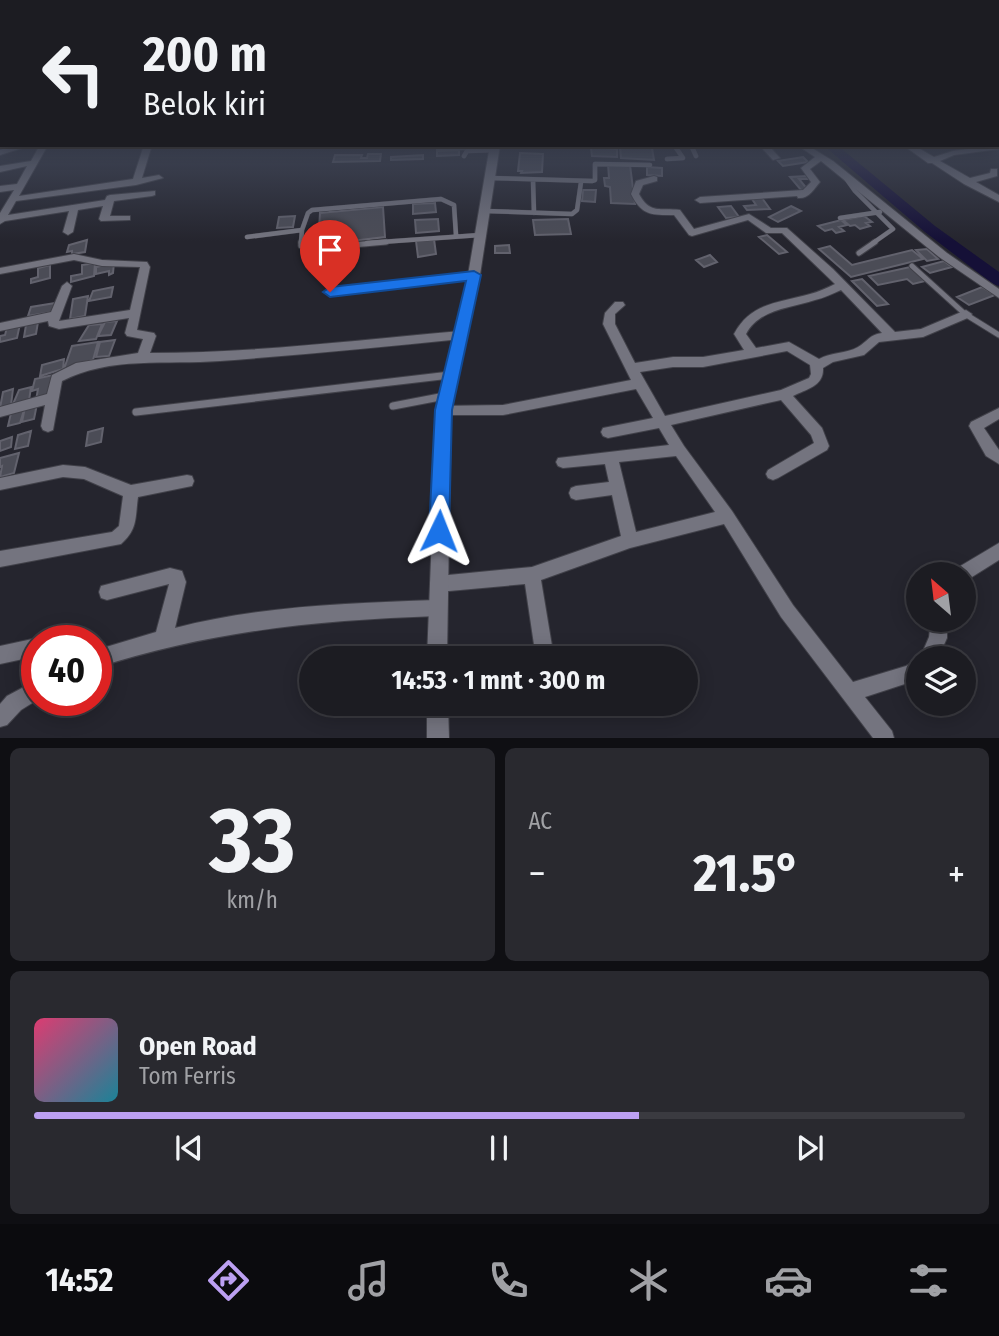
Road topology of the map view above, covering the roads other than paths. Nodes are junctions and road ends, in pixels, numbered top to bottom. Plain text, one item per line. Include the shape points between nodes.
1 (28, 172) edge
2 (139, 172) edge
3 (490, 172) edge
4 (595, 172) edge
5 (809, 172) edge
6 (841, 172) edge
7 (951, 172) edge
8 (990, 172) edge
9 (844, 175) junction
10 (159, 178) dead end
11 (489, 178) junction
12 (654, 178) dead end
13 (533, 180) junction
14 (136, 182) junction
15 (581, 182) junction
16 (967, 182) junction
17 (112, 185) junction
18 (20, 186) junction
19 (0, 189) edge
20 (807, 192) junction
21 (152, 193) dead end
22 (13, 199) junction
23 (999, 199) edge
24 (700, 200) dead end
25 (110, 201) junction
26 (774, 203) dead end
27 (74, 208) junction
28 (485, 211) junction
29 (880, 212) junction
30 (534, 213) junction
31 (127, 218) dead end
32 (840, 218) dead end
33 (1, 220) edge
34 (302, 230) junction
35 (68, 232) dead end
36 (456, 235) junction
37 (481, 235) junction
38 (247, 237) dead end
39 (859, 253) dead end
40 (912, 266) dead end
41 (0, 271) edge
42 (474, 275) junction
43 (843, 285) junction
44 (67, 286) dead end
45 (330, 292) dead end
46 (999, 294) edge
47 (619, 305) dead end
48 (135, 313) junction
49 (966, 314) junction
50 (55, 315) junction
51 (0, 327) edge
52 (890, 334) junction
53 (461, 335) junction
54 (999, 335) edge
55 (753, 353) junction
56 (143, 358) junction
57 (816, 364) junction
58 (632, 369) junction
59 (452, 374) junction
60 (639, 383) junction
61 (784, 394) junction
62 (53, 398) junction
63 (445, 403) junction
64 (393, 406) dead end
65 (0, 412) edge
66 (136, 412) dead end
67 (999, 413) edge
68 (661, 421) junction
69 (48, 426) dead end
70 (608, 432) dead end
71 (679, 450) junction
72 (611, 457) junction
73 (999, 458) edge
74 (563, 462) dead end
75 (773, 474) dead end
76 (187, 481) dead end
77 (0, 484) edge
78 (619, 487) junction
79 (131, 492) junction
80 (576, 493) dead end
81 (727, 516) junction
82 (630, 541) junction
83 (999, 551) edge
84 (0, 559) edge
85 (976, 566) edge
86 (532, 575) junction
87 (438, 584) junction
88 (107, 593) dead end
89 (437, 608) junction
90 (163, 640) junction
91 (437, 646) edge
92 (543, 646) edge
93 (21, 650) edge
94 (0, 654) edge
95 (112, 654) edge
96 (906, 675) edge
97 (850, 692) junction
98 (21, 699) edge
99 (438, 716) edge
100 (0, 718) edge
101 (438, 737) edge
102 (885, 737) edge

1 - 18 street
2 - 14 street
3 - 11 street
4 - 15 lane via 595,180
5 - 20 street via 816,182
6 - 9 street
7 - 16 street
8 - 16 street
9 - 29 lane via 855,192
9 - 46 street
10 - 14 street
11 - 13 lane
11 - 28 street
12 - 43 street via 639,183 635,194 652,214 677,212 693,233 749,217 769,230 783,229
13 - 15 lane
13 - 30 lane
14 - 17 street
15 - 30 lane via 575,213
16 - 23 street
17 - 22 street
17 - 25 street
18 - 19 street
18 - 22 street
20 - 24 street
20 - 26 street
21 - 25 street
22 - 33 street
25 - 27 street
25 - 31 street via 104,219
27 - 33 street
27 - 35 street
28 - 30 lane
28 - 37 street
29 - 32 lane
29 - 39 lane via 892,232
34 - 36 lane via 301,246 308,249
34 - 36 lane via 312,210 441,199 454,205
34 - 38 lane
36 - 37 lane
37 - 42 street
40 - 49 lane
41 - 48 street via 74,257 143,264
42 - 45 lane
42 - 53 street
43 - 52 street
43 - 55 street via 779,304 747,323 740,334
44 - 50 street
47 - 58 street via 611,310 609,324
48 - 50 street via 59,325 53,323
48 - 56 street via 131,333 151,338
49 - 52 street via 923,333
49 - 54 lane
50 - 51 street
52 - 57 street via 876,338 860,352
53 - 56 street via 253,355
53 - 59 street
55 - 57 street via 789,346
55 - 58 street
56 - 62 street via 64,372 56,379
57 - 61 street via 813,382
58 - 60 street
59 - 63 street
59 - 66 lane
60 - 63 street via 503,410
60 - 68 street
61 - 68 street
61 - 75 street via 817,432 822,446
62 - 65 street
62 - 69 street
63 - 64 lane
63 - 87 street
67 - 73 street via 976,426
68 - 70 street
68 - 71 street
71 - 72 street
71 - 81 street
72 - 74 street
72 - 78 street
76 - 79 street
77 - 79 street via 76,471
78 - 80 street
78 - 82 street
79 - 84 street via 126,530 116,538
81 - 82 street
81 - 97 street via 787,611
82 - 86 street
83 - 85 street
86 - 87 street
86 - 92 street
87 - 89 street
88 - 90 street via 176,577
89 - 90 street via 325,612 245,622
89 - 91 street
90 - 95 street
93 - 94 street
96 - 97 street
97 - 102 street
98 - 100 street
99 - 101 street

